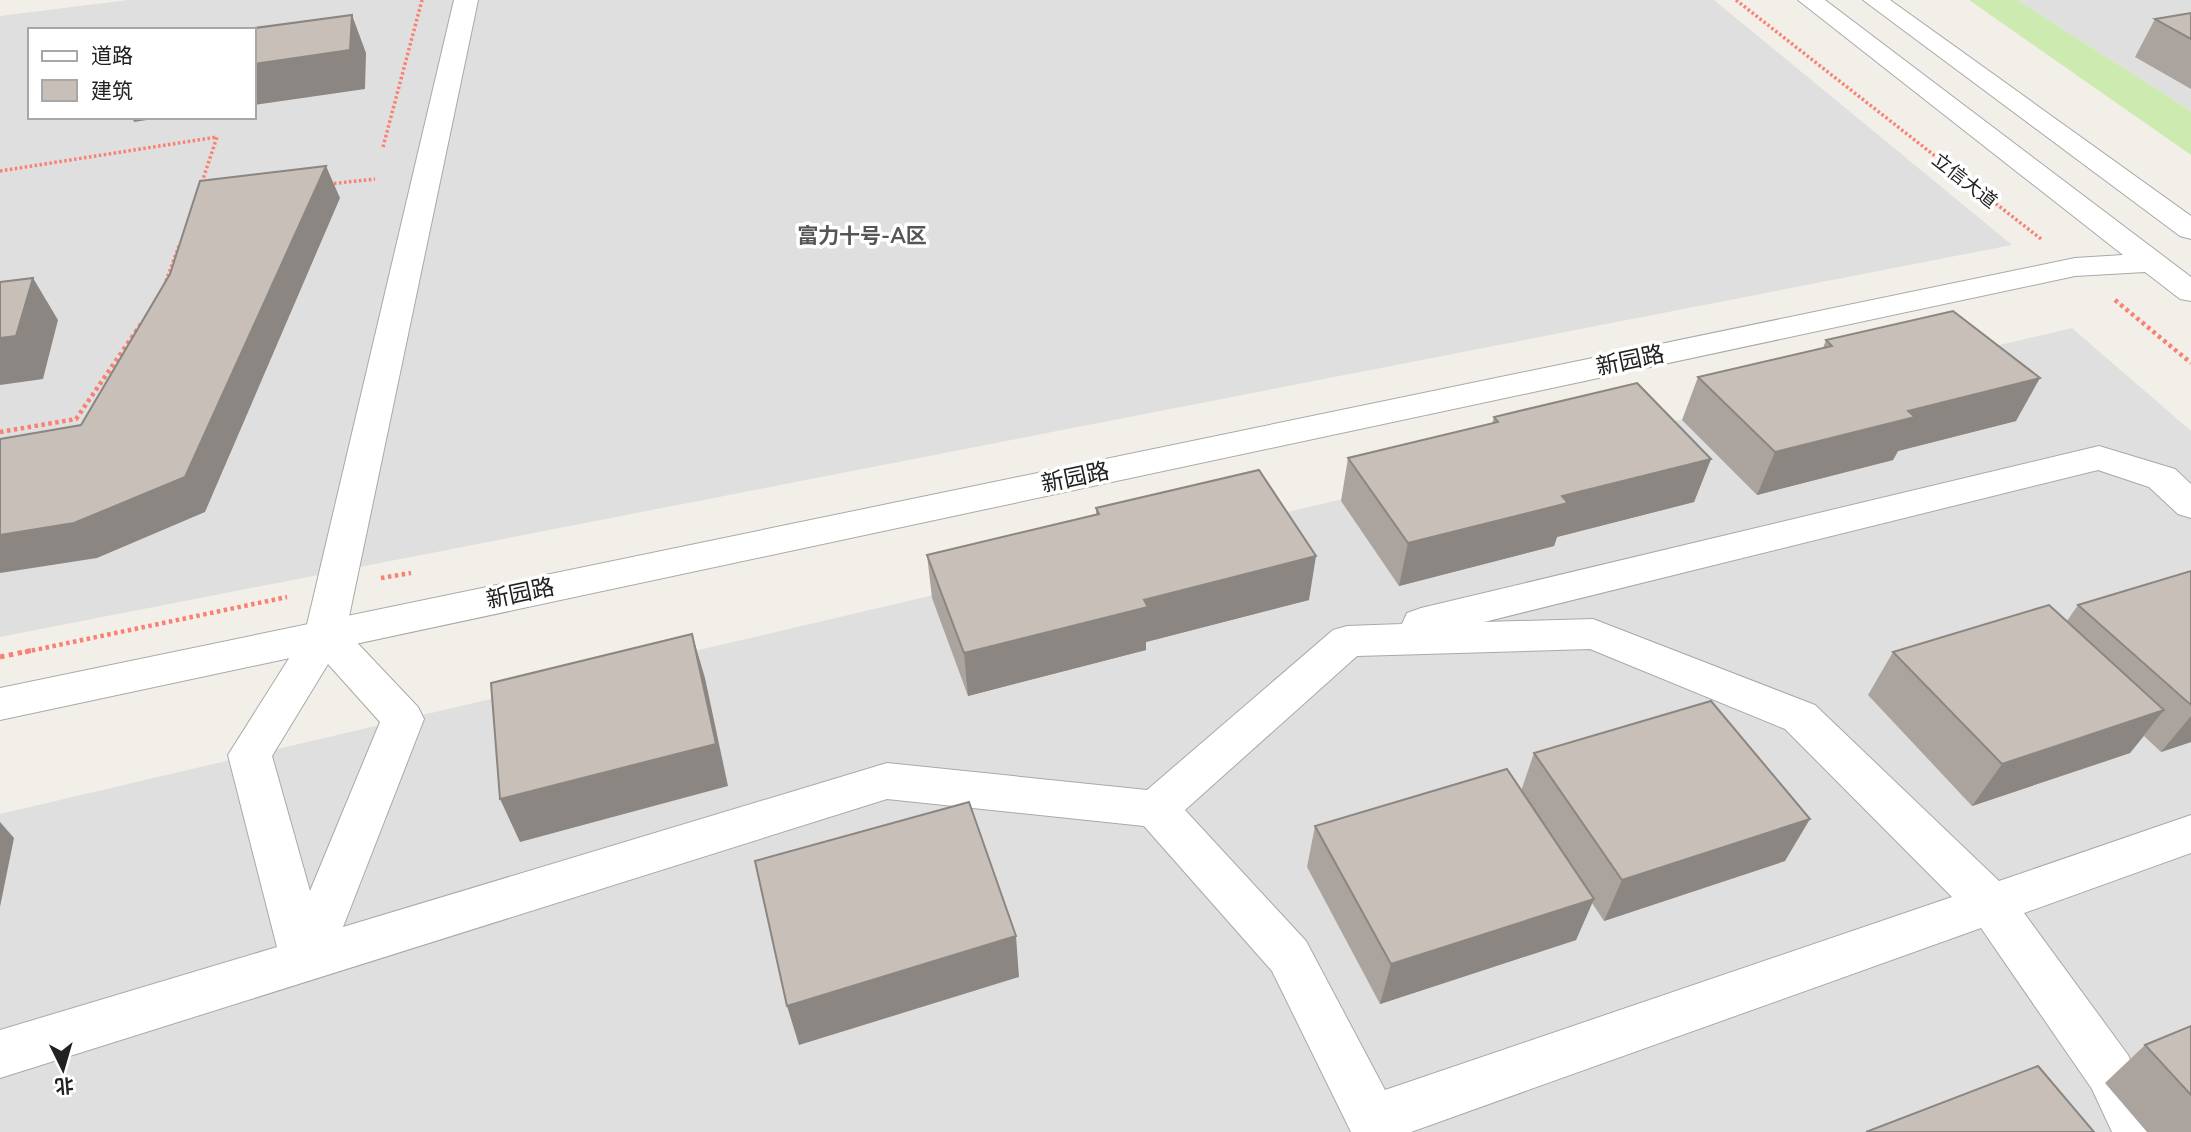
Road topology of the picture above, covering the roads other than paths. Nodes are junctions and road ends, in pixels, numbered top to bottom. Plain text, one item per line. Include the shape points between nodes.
1 (466, 0) edge
2 (1810, 0) edge
3 (1875, 0) edge
4 (2180, 212) edge
5 (2146, 258) junction
6 (2191, 292) edge
7 (2191, 505) edge
8 (326, 629) junction
9 (1347, 641) junction
10 (0, 691) edge
11 (0, 704) edge
12 (1156, 809) junction
13 (2191, 834) edge
14 (1989, 902) junction
15 (305, 961) junction
16 (0, 1054) edge
17 (1376, 1126) edge
18 (2139, 1132) edge

1 - 8 street
2 - 5 street
3 - 4 street
5 - 6 street
5 - 8 street, 新园路 via 2069,262
7 - 9 street via 2162,478 2099,458
8 - 10 street, 新园路
8 - 11 street, 新园路
8 - 15 street via 250,755
8 - 15 street via 403,719
9 - 12 street
9 - 14 street via 1593,634 1800,717
12 - 15 street via 887,781
12 - 17 street via 1289,956
13 - 14 street
14 - 17 street
14 - 18 street via 2110,1072
15 - 16 street

